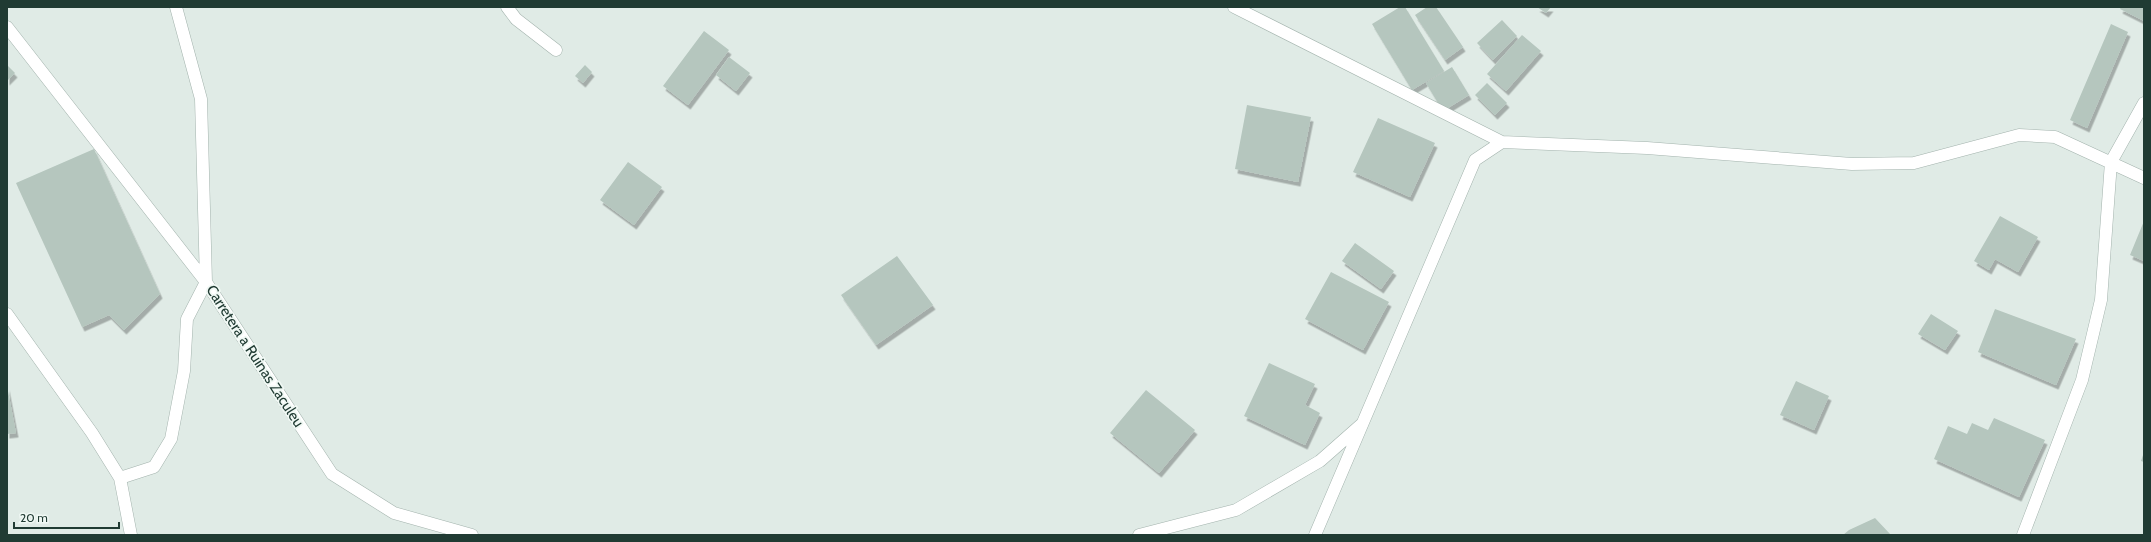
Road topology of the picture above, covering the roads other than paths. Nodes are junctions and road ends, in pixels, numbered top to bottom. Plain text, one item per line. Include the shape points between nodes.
1 (176, 7) edge
2 (507, 7) edge
3 (1234, 7) edge
4 (7, 27) edge
5 (556, 50) dead end
6 (2144, 103) edge
7 (1502, 142) junction
8 (2112, 162) junction
9 (2144, 178) edge
10 (206, 282) junction
11 (7, 314) edge
12 (1364, 422) junction
13 (120, 478) junction
14 (131, 535) edge
15 (472, 535) edge
16 (1140, 535) edge
17 (1315, 535) edge
18 (2022, 535) edge

1 - 10 street, Carretera a Ruinas Zaculeu via 201,99
2 - 5 street via 516,18
3 - 7 street
4 - 10 street
6 - 8 street
7 - 8 street via 1647,148 1860,164 1914,163 2020,135 2055,137
7 - 12 street via 1475,160
8 - 9 street
8 - 18 street via 2101,300 2082,380
10 - 13 street via 187,319 184,371 171,440 154,467
10 - 15 street, Carretera a Ruinas Zaculeu via 332,474 394,513
11 - 13 street via 92,432
12 - 16 street via 1320,461 1236,510
12 - 17 street
13 - 14 street

